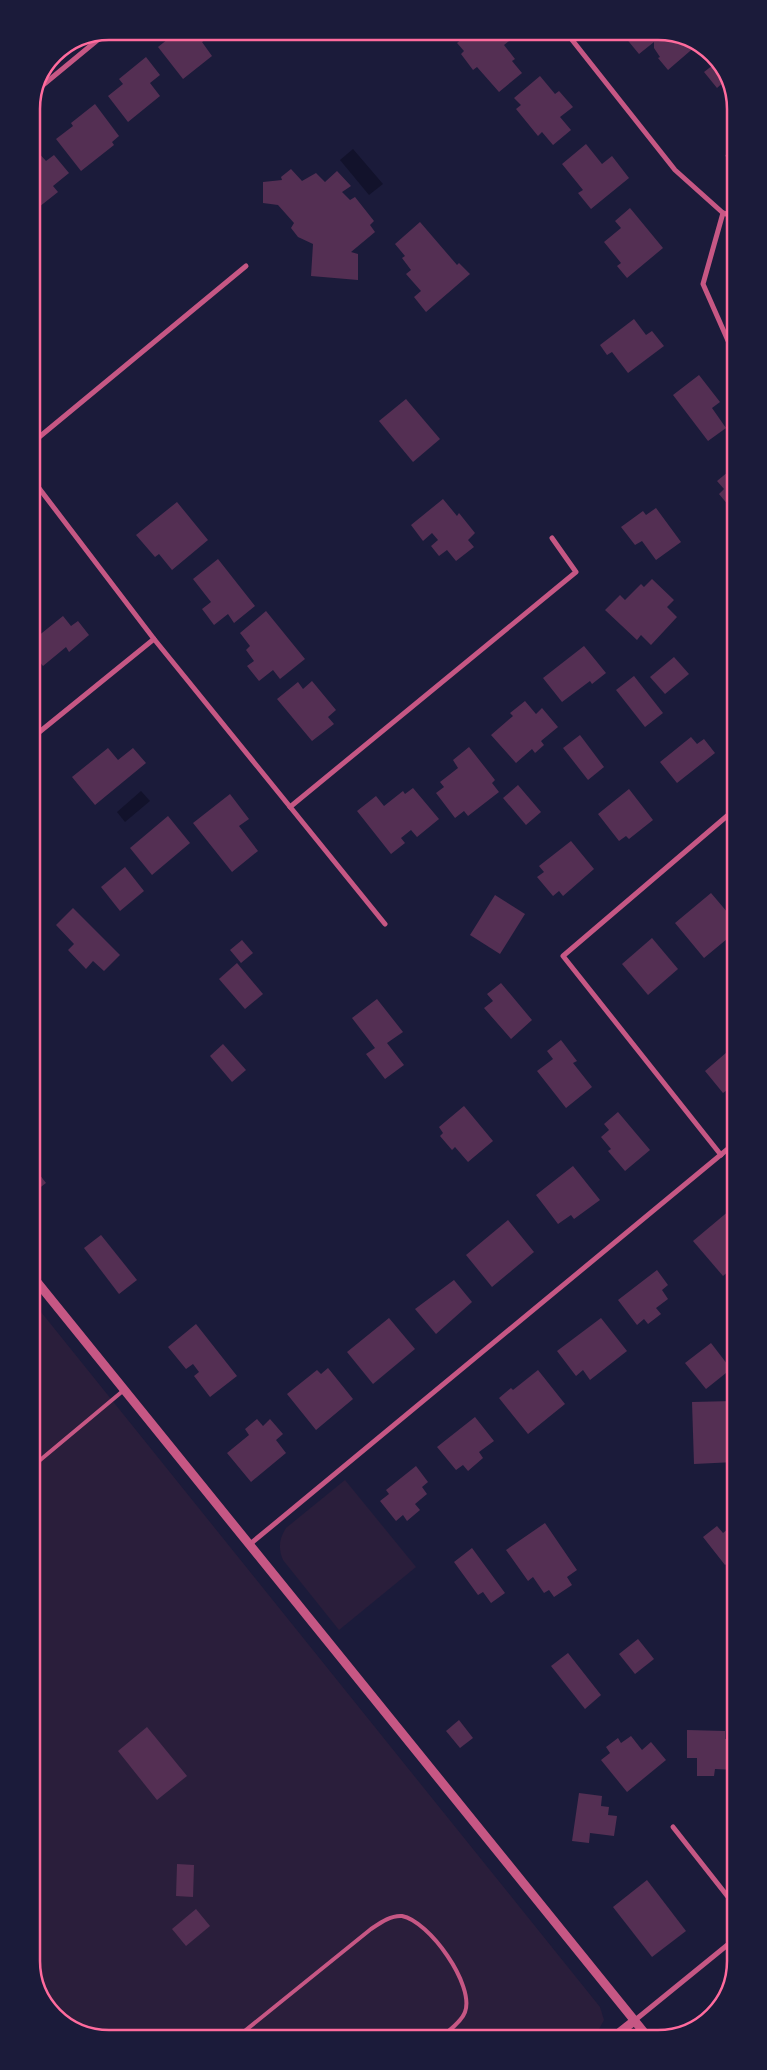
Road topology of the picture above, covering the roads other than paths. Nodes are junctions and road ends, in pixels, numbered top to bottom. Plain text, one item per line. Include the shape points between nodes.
1 (572, 40) edge
2 (95, 41) edge
3 (45, 84) edge
4 (723, 213) junction
5 (727, 214) edge
6 (246, 266) dead end
7 (727, 338) edge
8 (40, 436) edge
9 (40, 489) edge
10 (552, 538) dead end
11 (154, 639) junction
12 (40, 732) edge
13 (290, 807) junction
14 (727, 816) edge
15 (385, 924) dead end
16 (727, 1149) edge
17 (720, 1155) junction
18 (40, 1286) edge
19 (124, 1390) junction
20 (40, 1460) edge
21 (248, 1545) junction
22 (673, 1827) dead end
23 (727, 1896) edge
24 (727, 1945) edge
25 (634, 2021) junction
26 (246, 2030) edge
27 (449, 2030) edge
28 (623, 2030) edge
29 (642, 2030) edge

1 - 4 street via 675,170
2 - 3 street
4 - 5 street
4 - 7 street via 703,284
6 - 8 street
9 - 11 street
10 - 13 street via 576,572
11 - 12 street
11 - 13 street
13 - 15 street
14 - 17 street via 563,956
16 - 17 street
17 - 21 street
18 - 19 street
19 - 20 lane
19 - 21 street
21 - 25 street
22 - 23 street
24 - 25 street
25 - 28 street
25 - 29 street
26 - 27 lane via 371,1929 385,1919 402,1916 421,1924 458,1970 467,1996 465,2013

